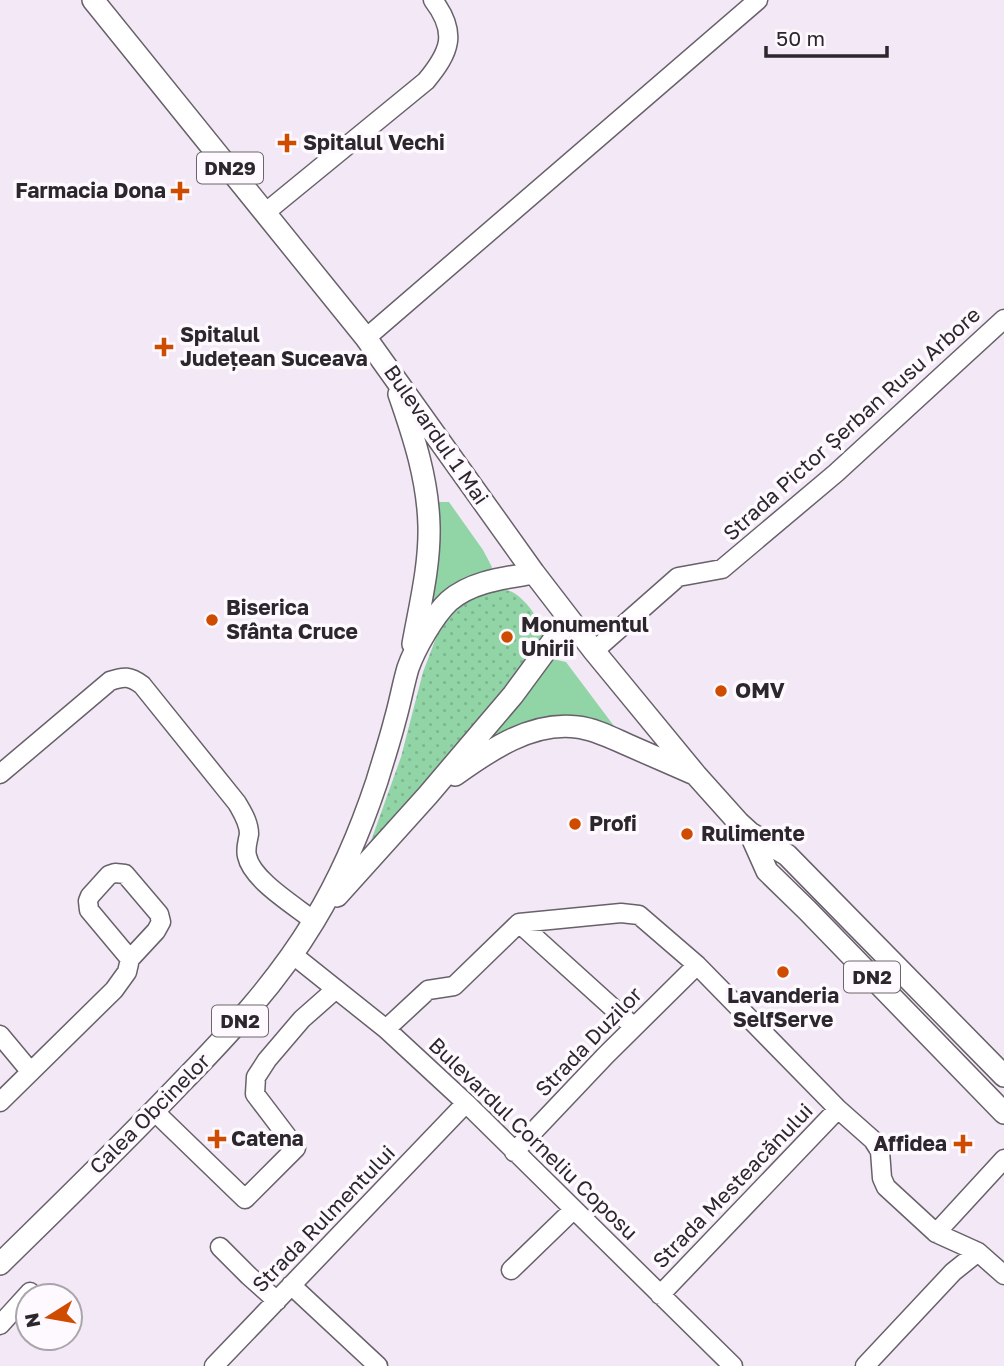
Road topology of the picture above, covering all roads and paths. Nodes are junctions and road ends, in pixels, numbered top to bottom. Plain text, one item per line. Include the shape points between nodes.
1 (93, 0) edge
2 (433, 0) edge
3 (758, 0) edge
4 (266, 212) junction
5 (1004, 319) edge
6 (366, 338) junction
7 (389, 368) junction
8 (534, 573) junction
9 (569, 619) junction
10 (594, 650) junction
11 (409, 666) junction
12 (0, 774) edge
13 (696, 775) junction
14 (428, 795) junction
15 (750, 833) junction
16 (314, 921) junction
17 (519, 923) junction
18 (292, 954) junction
19 (131, 959) junction
20 (696, 965) junction
21 (336, 989) junction
22 (634, 1027) junction
23 (386, 1029) junction
24 (0, 1035) edge
25 (30, 1071) junction
26 (1004, 1076) edge
27 (0, 1102) edge
28 (466, 1104) junction
29 (838, 1109) junction
30 (154, 1111) junction
31 (1004, 1113) edge
32 (514, 1152) junction
33 (1004, 1159) edge
34 (573, 1210) junction
35 (936, 1233) junction
36 (220, 1247) dead end
37 (978, 1252) junction
38 (0, 1264) edge
39 (511, 1270) dead end
40 (1004, 1276) edge
41 (291, 1285) junction
42 (660, 1295) junction
43 (277, 1301) junction
44 (14, 1310) edge
45 (0, 1325) edge
46 (214, 1366) edge
47 (378, 1366) edge
48 (733, 1366) edge
49 (865, 1366) edge

1 - 4 main road, Bulevardul 1 Mai / DN29
2 - 4 street via 443,13 448,34 447,50 439,65 426,81
3 - 6 street
4 - 6 main road, Bulevardul 1 Mai / DN29
5 - 10 street, Strada Pictor Șerban Rusu Arbore via 836,473 722,569 678,577
6 - 7 main road, Bulevardul 1 Mai / DN29
7 - 8 main road, Bulevardul 1 Mai / DN29
7 - 11 main road, DN29 via 424,474 429,528
8 - 9 main road, Bulevardul 1 Mai / DN2
8 - 11 main road, Calea Obcinelor / DN2 via 475,585 450,600 430,625
9 - 10 main road, Bulevardul 1 Mai / DN2
9 - 14 main road, Calea Obcinelor / DN2 via 513,695
10 - 13 main road, Bulevardul 1 Mai / DN2
11 - 16 main road, Calea Obcinelor / DN2 via 360,827
12 - 16 street via 110,681 132,678 237,803 249,832 245,852 258,877
13 - 14 main road, DN2 via 596,732 564,727 510,740
13 - 15 main road, DN2
14 - 16 main road, Calea Obcinelor / DN2
15 - 26 main road, DN2 via 787,855
15 - 31 main road, DN2 via 766,871
16 - 18 main road, Calea Obcinelor / DN2
17 - 20 street via 639,915
17 - 22 street
17 - 23 street via 454,986 428,990
18 - 21 street, Bulevardul Corneliu Coposu
18 - 30 main road, Calea Obcinelor / DN2 via 234,1028
19 - 19 street via 161,922 125,874 115,873 90,896 89,910
19 - 25 street via 114,989
20 - 22 street, Strada Duzilor
20 - 29 street
21 - 23 street, Bulevardul Corneliu Coposu
21 - 30 street via 302,1019 256,1077 255,1094 296,1148 245,1199
22 - 32 street, Strada Duzilor
23 - 28 street, Bulevardul Corneliu Coposu
24 - 25 street
25 - 27 street
28 - 32 street, Bulevardul Corneliu Coposu
28 - 41 street, Strada Rulmentului
29 - 35 street via 880,1151 886,1187
29 - 42 street, Strada Mesteacănului
30 - 38 main road, Calea Obcinelor / DN2
32 - 34 street, Bulevardul Corneliu Coposu
33 - 35 street
34 - 39 street
34 - 42 street, Bulevardul Corneliu Coposu
35 - 37 street
36 - 43 street
37 - 40 street
37 - 49 street via 953,1272
41 - 43 street, Strada Rulmentului
41 - 47 street
42 - 48 street, Bulevardul Corneliu Coposu
43 - 46 street, Strada Rulmentului
44 - 45 street

